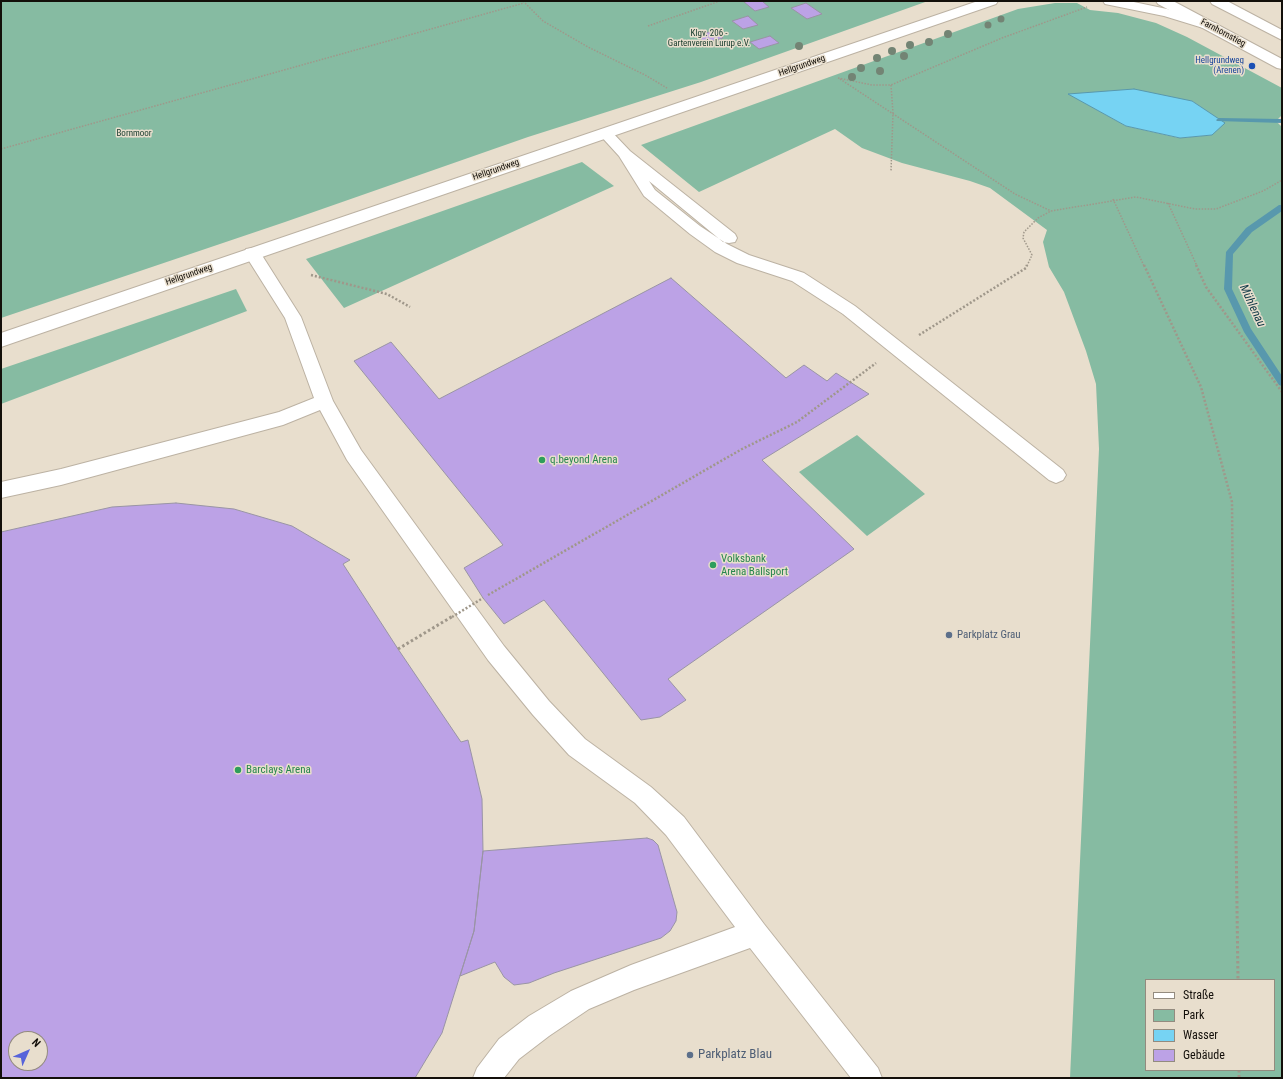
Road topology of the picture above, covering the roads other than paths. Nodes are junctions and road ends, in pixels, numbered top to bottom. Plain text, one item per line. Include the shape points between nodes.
1 (994, 1) edge
2 (1110, 1) edge
3 (1163, 1) edge
4 (1217, 1) edge
5 (1212, 27) junction
6 (1282, 36) edge
7 (1282, 65) edge
8 (605, 133) junction
9 (252, 253) junction
10 (1, 340) edge
11 (324, 401) junction
12 (1056, 475) dead end
13 (1, 490) edge
14 (755, 933) junction
15 (488, 1078) edge
16 (868, 1078) edge

1 - 8 street, Hellgrundweg
2 - 5 street via 1167,13
3 - 5 street, Farnhornstieg
4 - 6 street
5 - 7 street, Farnhornstieg
8 - 9 street, Hellgrundweg
8 - 12 lane via 625,154 649,193 695,230 743,259 798,277 848,310
9 - 10 street, Hellgrundweg
9 - 11 lane via 293,317
11 - 13 lane via 289,416 248,428
11 - 14 lane via 354,454 474,604 496,653 540,708 577,747 643,795 675,826
14 - 15 lane via 631,978 580,1000 509,1049
14 - 16 lane

